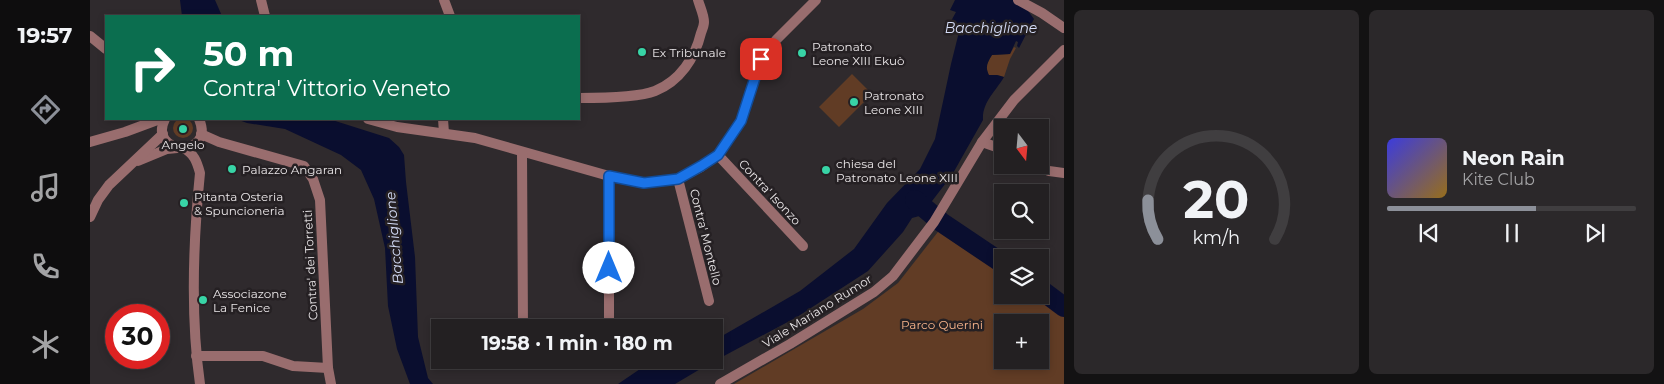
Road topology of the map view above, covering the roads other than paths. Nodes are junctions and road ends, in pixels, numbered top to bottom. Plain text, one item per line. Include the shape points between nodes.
1 (261, 0) edge
2 (444, 0) edge
3 (698, 0) edge
4 (816, 0) edge
5 (1018, 0) edge
6 (265, 15) edge
7 (450, 15) edge
8 (1064, 28) edge
9 (90, 36) edge
10 (105, 48) edge
11 (1064, 50) edge
12 (580, 98) edge
13 (443, 120) edge
14 (379, 121) edge
15 (201, 124) edge
16 (163, 125) edge
17 (444, 133) junction
18 (90, 142) edge
19 (982, 142) junction
20 (994, 146) edge
21 (180, 148) junction
22 (522, 152) junction
23 (718, 155) junction
24 (132, 163) junction
25 (1049, 171) edge
26 (1064, 173) edge
27 (609, 176) junction
28 (678, 179) junction
29 (90, 217) edge
30 (803, 246) dead end
31 (709, 301) dead end
32 (523, 319) edge
33 (608, 319) edge
34 (196, 356) junction
35 (328, 368) junction
36 (200, 384) edge
37 (331, 384) edge
38 (720, 384) edge

1 - 6 street
2 - 7 street
3 - 12 street via 704,23 693,58 682,72 654,91
4 - 23 street via 761,59 741,121
5 - 8 street
9 - 10 street
11 - 19 street, Viale Mariano Rumor via 1014,100
13 - 17 street
14 - 17 street via 397,127
15 - 21 street via 194,145
15 - 35 street, Contra' dei Torretti via 225,144 304,166 313,179 320,200
16 - 18 street
16 - 21 street via 166,140
16 - 24 street via 157,138
17 - 22 street
19 - 20 street
19 - 38 street, Viale Mariano Rumor via 934,222 893,276 874,292
21 - 24 street via 168,149
21 - 34 street via 189,150 200,173 193,280
22 - 27 street
22 - 32 street
23 - 28 street
23 - 30 street, Contra' Isonzo
24 - 29 street via 109,185
25 - 26 street
27 - 28 street via 644,183
27 - 33 street
28 - 31 street, Contra' Montello
34 - 35 street via 263,356 293,366
34 - 36 street
35 - 37 street, Contra' dei Torretti

